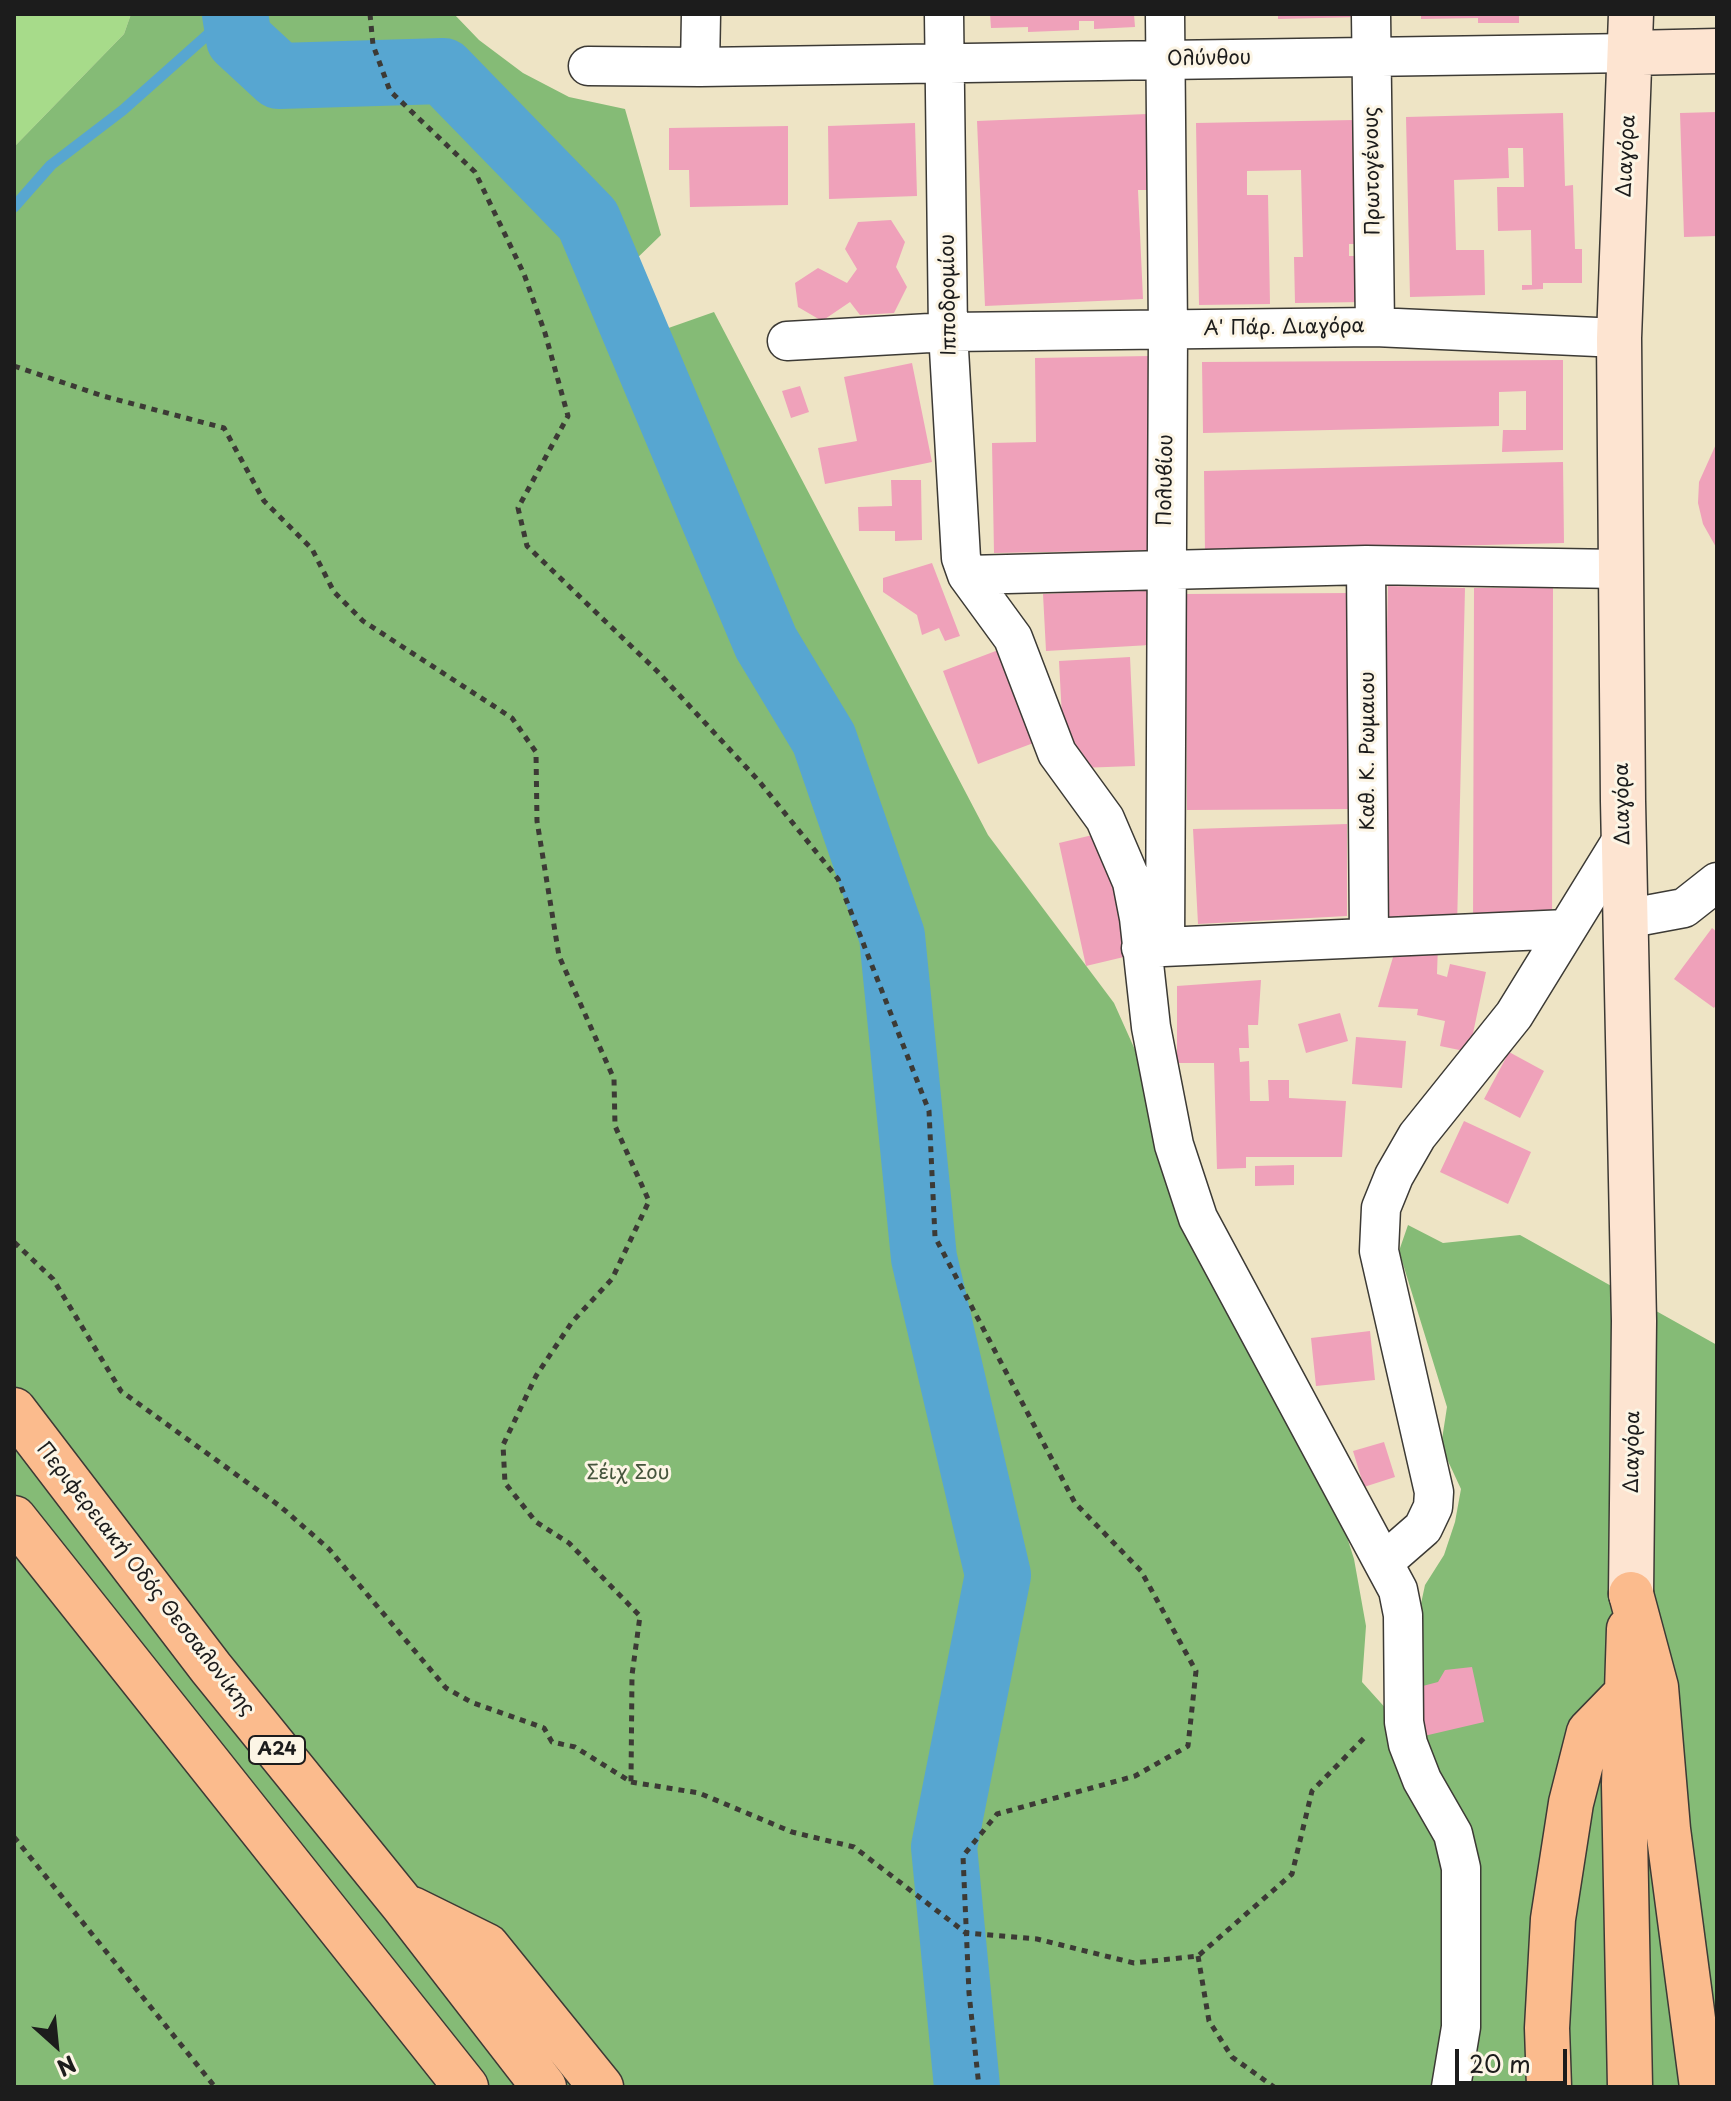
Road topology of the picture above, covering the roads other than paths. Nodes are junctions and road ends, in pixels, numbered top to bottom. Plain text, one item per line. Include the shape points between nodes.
1 (701, 14) edge
2 (944, 14) edge
3 (1165, 14) edge
4 (1371, 14) edge
5 (1631, 33) edge
6 (1717, 51) edge
7 (1372, 57) junction
8 (1166, 60) junction
9 (944, 64) junction
10 (588, 66) dead end
11 (700, 67) junction
12 (1375, 327) junction
13 (1168, 330) junction
14 (948, 332) junction
15 (1619, 338) junction
16 (787, 341) dead end
17 (1366, 565) junction
18 (1620, 569) junction
19 (1165, 570) junction
20 (967, 575) junction
21 (1623, 838) junction
22 (1717, 882) edge
23 (1625, 919) junction
24 (1567, 929) junction
25 (1369, 937) junction
26 (1153, 947) junction
27 (14, 1410) edge
28 (14, 1518) edge
29 (1384, 1562) junction
30 (1631, 1594) junction
31 (1625, 1695) junction
32 (403, 1905) junction
33 (1457, 2083) edge
34 (466, 2087) edge
35 (544, 2087) edge
36 (601, 2087) edge
37 (1549, 2087) edge
38 (1630, 2087) edge
39 (1702, 2087) edge

1 - 11 street
2 - 9 street, Ιπποδρομίου
3 - 8 street, Πολυβίου
4 - 7 street, Πρωτογένους
5 - 6 main road, Ολύνθου
5 - 7 street, Ολύνθου
5 - 15 main road, Διαγόρα
7 - 8 street, Ολύνθου
7 - 12 street, Πρωτογένους
8 - 9 street, Ολύνθου
8 - 13 street, Πολυβίου
9 - 11 street, Ολύνθου
9 - 14 street, Ιπποδρομίου
10 - 11 street, Ολύνθου
12 - 13 street, Α' Πάρ. Διαγόρα
12 - 15 street, Α' Πάρ. Διαγόρα
13 - 14 street, Α' Πάρ. Διαγόρα
13 - 19 street, Πολυβίου
14 - 16 street, Α' Πάρ. Διαγόρα
14 - 20 street, Ιπποδρομίου via 961,558
15 - 18 main road, Διαγόρα
17 - 18 street
17 - 19 street
17 - 25 street, Καθ. Κ. Ρωμαιου
18 - 21 main road, Διαγόρα
19 - 20 street
19 - 26 street, Πολυβίου
20 - 26 street via 1013,638 1057,753 1113,834
21 - 23 main road, Διαγόρα
21 - 24 street
22 - 23 street via 1684,908
23 - 30 main road, Διαγόρα via 1634,1321
24 - 25 street
24 - 29 street via 1495,1041 1417,1136 1381,1208 1379,1251 1434,1492 1423,1528
25 - 26 street
26 - 29 street via 1151,1027 1190,1197
27 - 32 highway, Περιφερειακή Οδός Θεσσαλονίκης / Α24 via 211,1668
28 - 34 highway
29 - 33 street via 1403,1615 1404,1722 1411,1753 1453,1834 1461,1868
30 - 31 highway
30 - 39 highway via 1656,1687 1668,1829
31 - 37 highway via 1589,1732 1571,1803 1553,1919
31 - 38 highway
32 - 35 highway, Περιφερειακή Οδός Θεσσαλονίκης / Α24
32 - 36 highway via 487,1946

